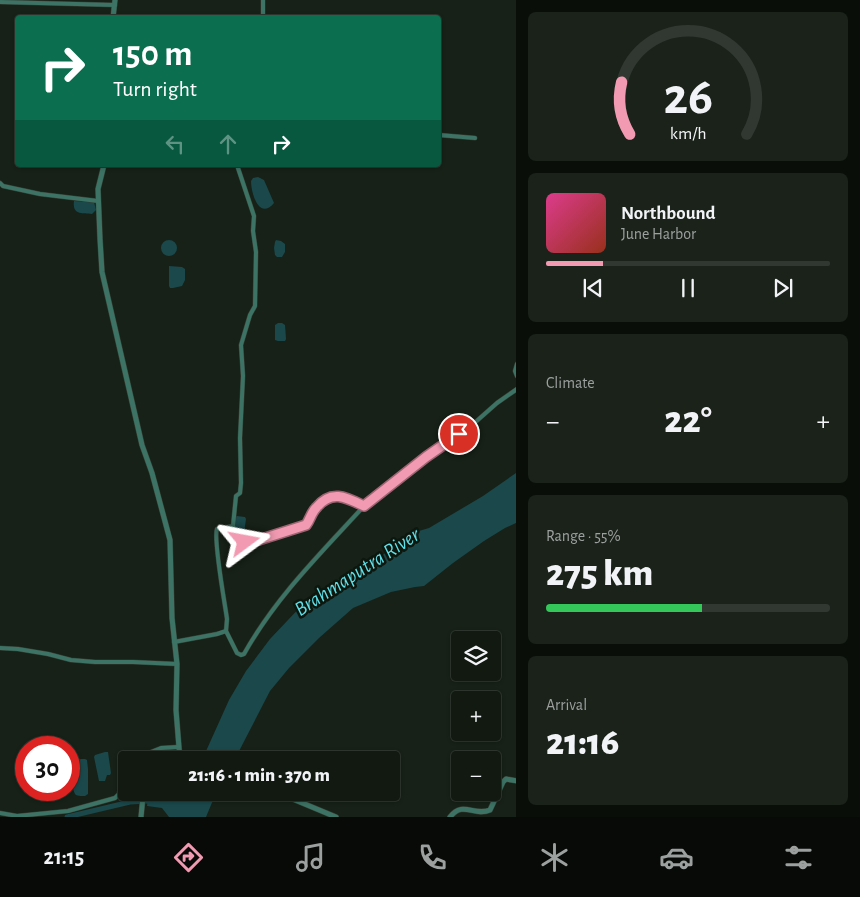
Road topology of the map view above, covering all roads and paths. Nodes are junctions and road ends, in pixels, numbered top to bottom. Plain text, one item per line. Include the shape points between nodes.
1 (263, 0) edge
2 (0, 2) edge
3 (115, 2) edge
4 (114, 15) edge
5 (263, 15) edge
6 (441, 136) edge
7 (475, 138) dead end
8 (104, 167) edge
9 (238, 167) edge
10 (0, 183) edge
11 (98, 201) junction
12 (516, 364) edge
13 (516, 376) edge
14 (516, 388) edge
15 (364, 506) junction
16 (233, 526) junction
17 (226, 631) junction
18 (174, 642) junction
19 (0, 648) edge
20 (177, 664) junction
21 (179, 750) joint
22 (154, 751) edge
23 (516, 781) edge
24 (118, 795) edge
25 (143, 801) edge
26 (296, 801) edge
27 (0, 813) edge
28 (142, 814) edge
29 (336, 817) edge
30 (450, 817) edge

1 - 5 street
2 - 3 street
3 - 4 street
6 - 7 street
8 - 11 street
9 - 16 street via 254,216 256,289 255,306 241,345 240,493 236,496
10 - 11 street via 40,194
11 - 18 street via 102,272 142,445 170,540
12 - 13 street
14 - 15 street
15 - 16 street via 345,497 331,497 317,506 306,525 249,543 238,540
15 - 17 street via 293,584 257,630 244,654 237,653
16 - 17 street via 217,529 216,533
17 - 18 street
18 - 20 street
19 - 20 street via 70,660
20 - 21 street
21 - 22 street via 161,748
23 - 30 street via 506,779 503,782 490,810 482,813 459,809
24 - 27 street via 68,811 16,816
25 - 28 street
26 - 29 street

